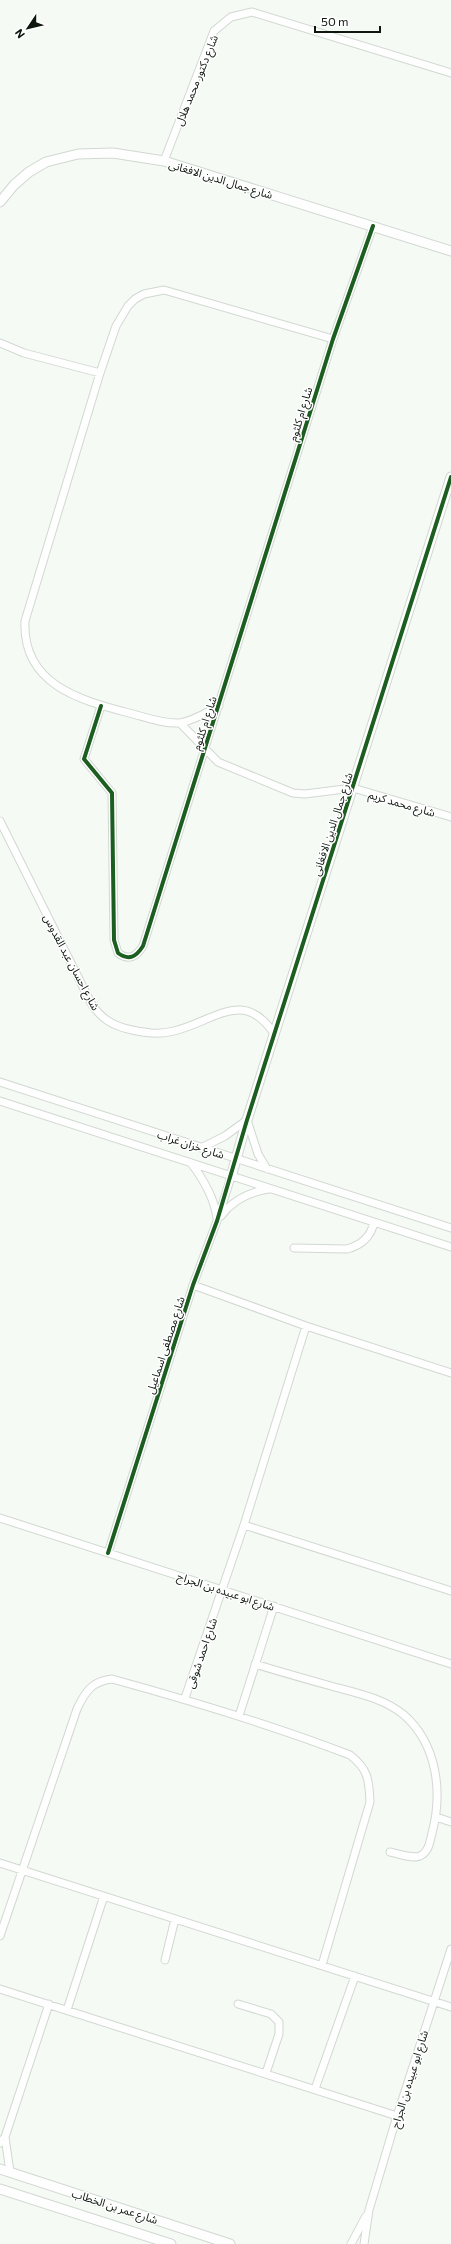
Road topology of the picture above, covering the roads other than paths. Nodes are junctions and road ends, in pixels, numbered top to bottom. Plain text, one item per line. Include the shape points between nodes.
1 (451, 73) edge
2 (164, 161) junction
3 (0, 202) edge
4 (373, 226) junction
5 (451, 251) edge
6 (333, 339) junction
7 (0, 343) edge
8 (100, 373) junction
9 (451, 477) edge
10 (449, 490) edge
11 (101, 706) junction
12 (219, 706) junction
13 (180, 722) junction
14 (205, 749) junction
15 (353, 788) junction
16 (451, 817) edge
17 (0, 821) edge
18 (275, 1036) junction
19 (0, 1082) edge
20 (0, 1101) edge
21 (247, 1120) junction
22 (201, 1148) junction
23 (236, 1159) junction
24 (191, 1163) junction
25 (267, 1169) junction
26 (231, 1177) junction
27 (270, 1188) junction
28 (217, 1221) junction
29 (374, 1222) junction
30 (451, 1228) edge
31 (451, 1247) edge
32 (294, 1248) dead end
33 (193, 1285) junction
34 (306, 1326) junction
35 (451, 1373) edge
36 (0, 1518) edge
37 (244, 1525) junction
38 (108, 1552) junction
39 (223, 1590) junction
40 (451, 1591) edge
41 (274, 1606) junction
42 (255, 1664) junction
43 (451, 1664) edge
44 (185, 1698) junction
45 (239, 1716) junction
46 (436, 1817) junction
47 (451, 1822) edge
48 (390, 1852) dead end
49 (0, 1863) edge
50 (22, 1870) junction
51 (104, 1896) junction
52 (175, 1919) junction
53 (0, 1936) edge
54 (451, 1949) edge
55 (165, 1960) dead end
56 (322, 1965) junction
57 (355, 1976) junction
58 (0, 1989) edge
59 (434, 2001) junction
60 (48, 2004) junction
61 (238, 2004) dead end
62 (451, 2007) edge
63 (67, 2010) junction
64 (266, 2073) junction
65 (315, 2089) junction
66 (397, 2116) junction
67 (5, 2137) junction
68 (0, 2143) edge
69 (0, 2169) edge
70 (10, 2172) junction
71 (0, 2189) edge
72 (369, 2210) junction
73 (198, 2233) junction
74 (222, 2243) edge
75 (171, 2244) edge
76 (201, 2244) edge
77 (351, 2244) edge
78 (364, 2244) edge

1 - 2 street, شارع دكتور محمد هلال via 252,12 241,13 222,23 209,41
2 - 3 street, شارع جمال الدين الافغانى via 113,153 65,157 46,162 29,172
2 - 4 street, شارع جمال الدين الافغانى
4 - 5 street, شارع جمال الدين الافغانى
4 - 6 street, شارع ام كلثوم
6 - 8 street via 164,290 154,291 135,299 122,314
6 - 12 street, شارع ام كلثوم
7 - 8 street via 24,353
8 - 11 street via 40,567 24,632 28,648 41,672 62,690
9 - 10 street, شارع جمال الدين الافغانى
10 - 15 street, شارع جمال الدين الافغانى
11 - 13 street via 163,722
11 - 14 street, شارع ام كلثوم via 84,759 112,793 114,940 118,953 125,958 138,954 143,946
12 - 13 street via 201,716
12 - 14 street, شارع ام كلثوم
13 - 14 street
14 - 15 street via 218,762 293,793
15 - 16 street, شارع محمد كريم
15 - 18 street, شارع جمال الدين الافغانى
17 - 18 street, شارع احسان عبد القدوس via 91,1003 103,1019 121,1028 152,1034 184,1028 220,1013 248,1010 264,1019
18 - 21 street, شارع جمال الدين الافغانى
19 - 22 street, شارع خزان غراب
20 - 24 street, شارع خزان غراب
21 - 22 street via 225,1136
21 - 23 street, شارع جمال الدين الافغانى
21 - 25 street via 258,1154
22 - 23 street, شارع خزان غراب
23 - 25 street, شارع خزان غراب
23 - 26 street, شارع جمال الدين الافغانى
24 - 26 street, شارع خزان غراب
24 - 28 street via 206,1185 215,1205
25 - 30 street, شارع خزان غراب
26 - 27 street, شارع خزان غراب
26 - 28 street, شارع مصطفى اسماعيل
27 - 28 street via 256,1191 234,1202
27 - 29 street, شارع خزان غراب
28 - 33 street, شارع مصطفى اسماعيل
29 - 31 street, شارع خزان غراب
29 - 32 street via 366,1240 355,1247
33 - 34 street
33 - 38 street, شارع مصطفى اسماعيل
34 - 35 street
34 - 37 street, شارع احمد شوقى
36 - 38 street, شارع ابو عبيده بن الجراح
37 - 39 street, شارع احمد شوقى
37 - 40 street
38 - 39 street, شارع ابو عبيده بن الجراح
39 - 41 street, شارع ابو عبيده بن الجراح
39 - 44 street, شارع احمد شوقى
41 - 42 street
41 - 43 street, شارع ابو عبيده بن الجراح
42 - 45 street
42 - 46 street via 373,1698 403,1714 417,1728 428,1748 438,1787
44 - 45 street
44 - 50 street, شارع احمد شوقى via 112,1679 101,1680 85,1693 77,1708
45 - 56 street via 350,1755 367,1773 370,1802
46 - 47 street
46 - 48 street via 428,1848 423,1854 415,1857
49 - 50 street
50 - 51 street
50 - 53 street, شارع احمد شوقى
51 - 52 street
51 - 63 street
52 - 55 street
52 - 56 street
54 - 59 street, شارع ابو عبيده بن الجراح
56 - 57 street
57 - 59 street
57 - 65 street
58 - 60 street
59 - 62 street
59 - 66 street, شارع ابو عبيده بن الجراح
60 - 63 street
60 - 67 street
61 - 64 street via 272,2014 279,2022 279,2034
63 - 64 street
64 - 65 street
65 - 66 street
66 - 72 street, شارع ابو عبيده بن الجراح
67 - 68 street
67 - 70 street
69 - 70 street, شارع عمر بن الخطاب
70 - 73 street, شارع عمر بن الخطاب
71 - 75 street, شارع عمر بن الخطاب
72 - 77 street, شارع ابو عبيده بن الجراح
72 - 78 street, شارع ابو عبيده بن الجراح
73 - 74 street, شارع عمر بن الخطاب
73 - 76 street

